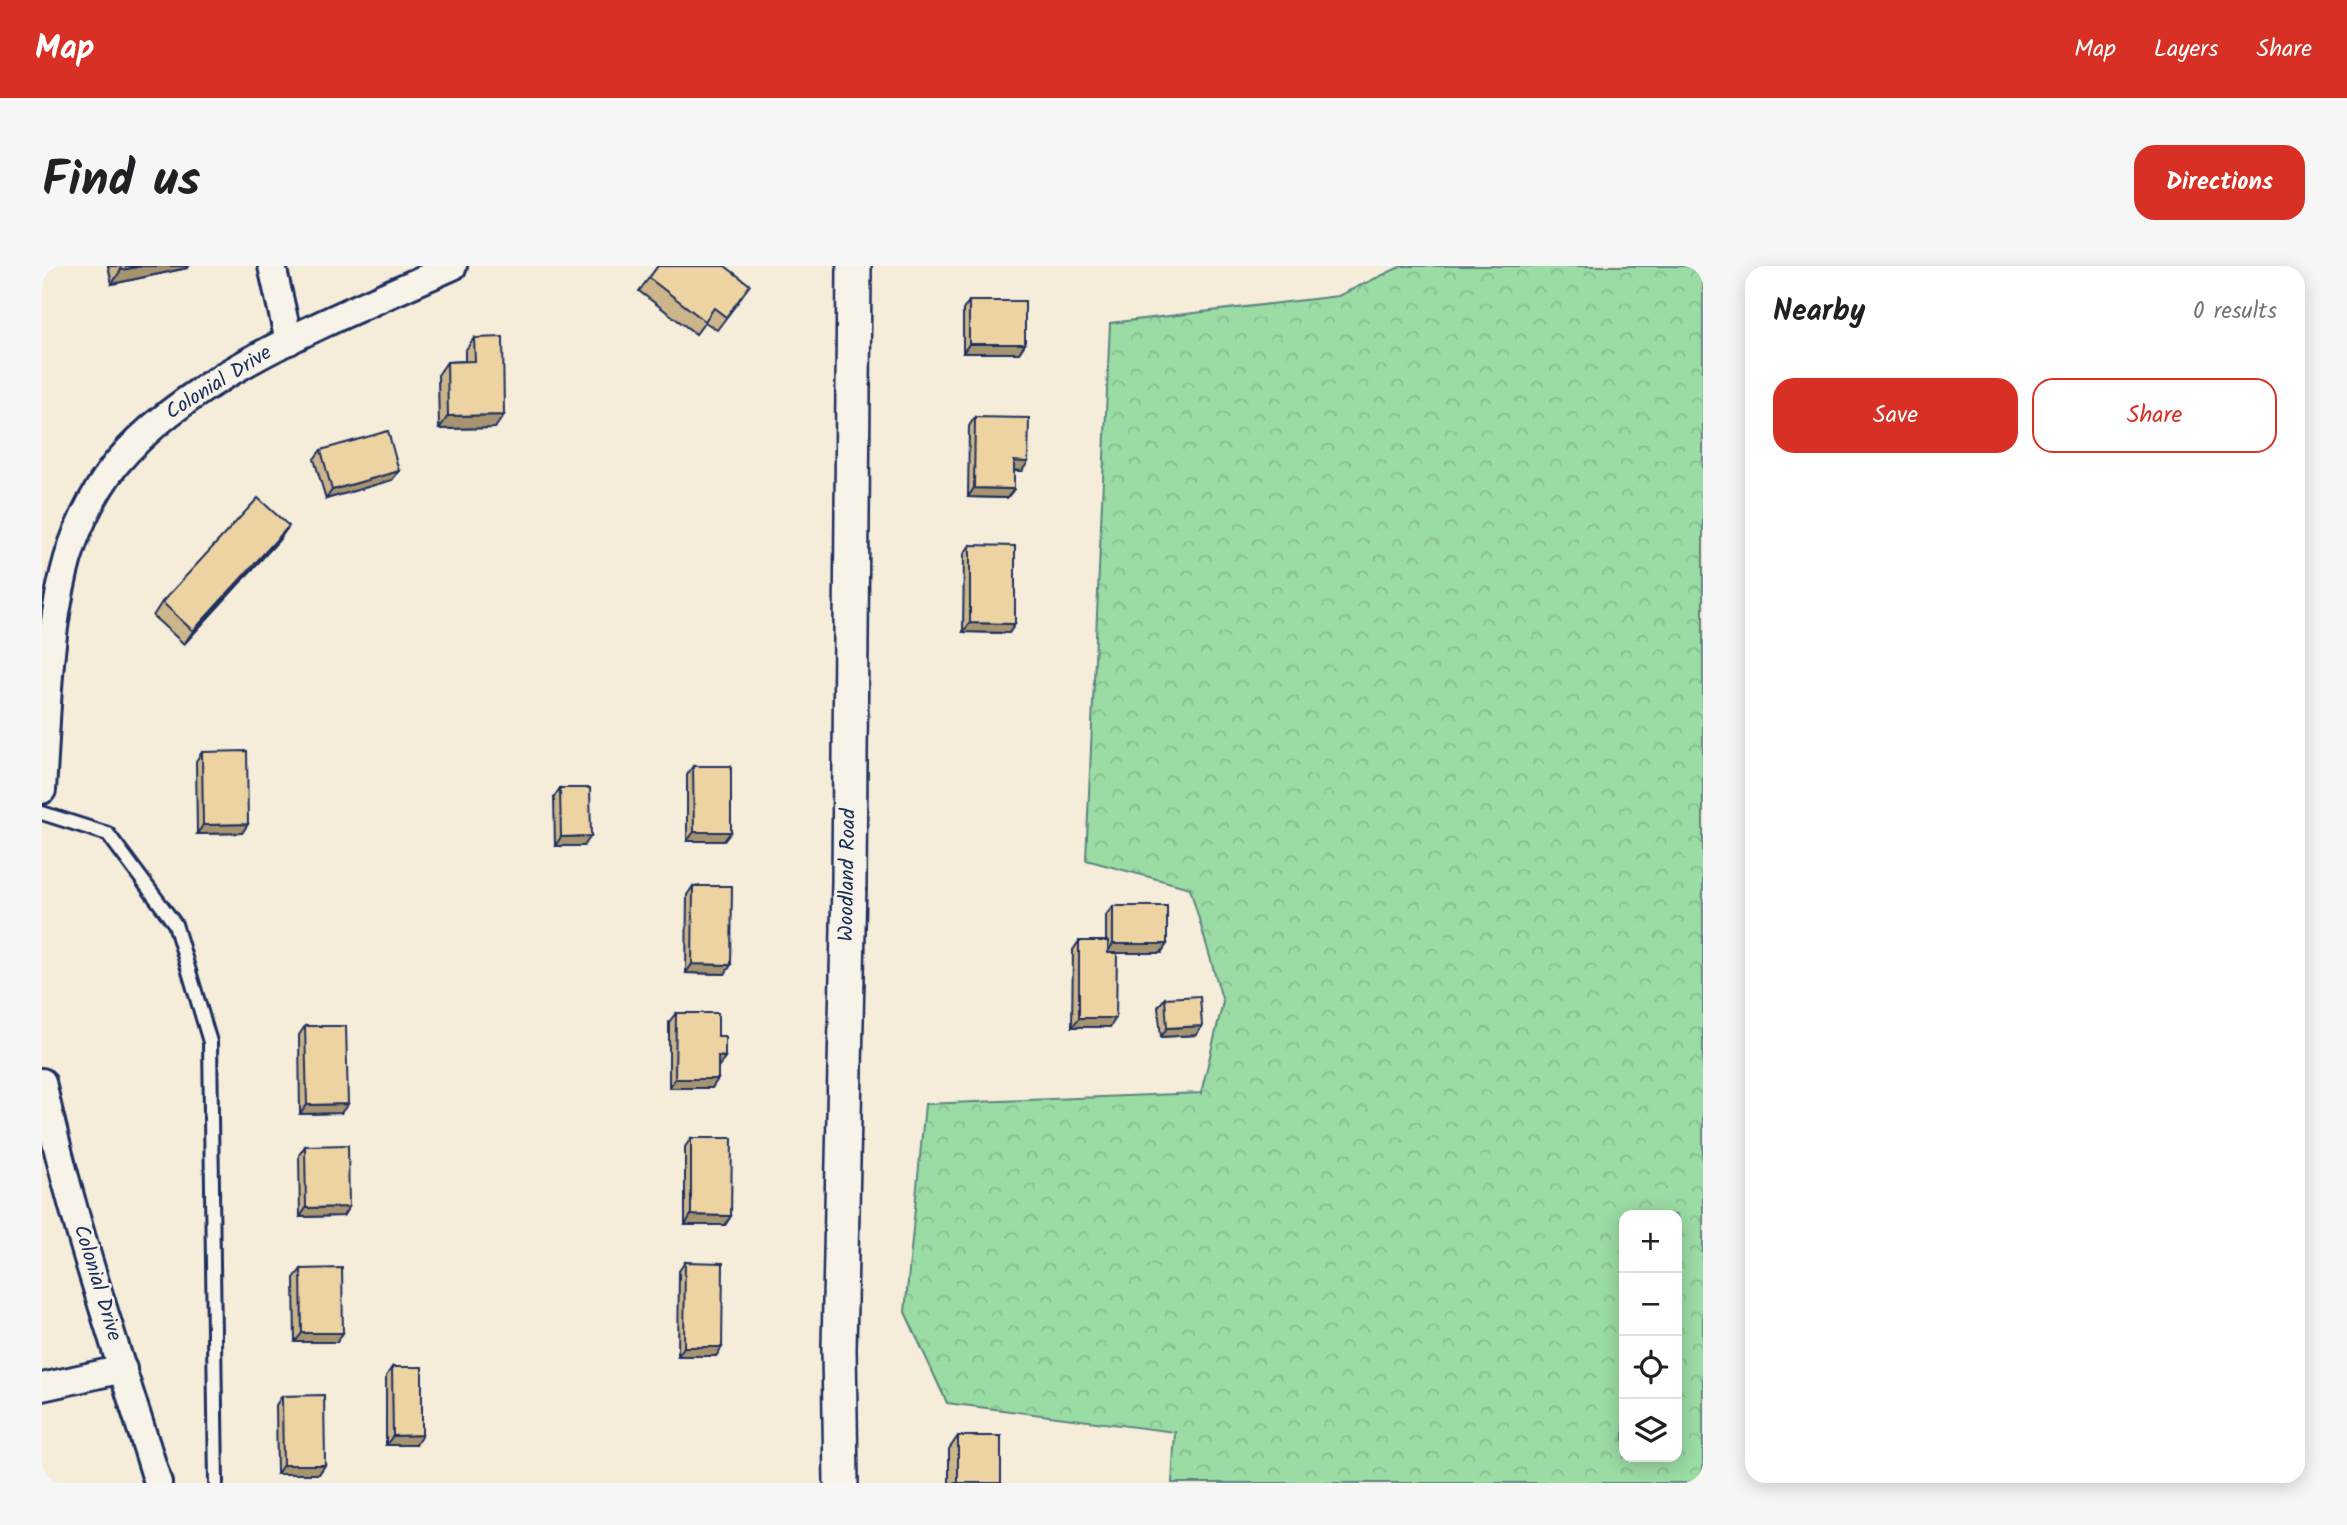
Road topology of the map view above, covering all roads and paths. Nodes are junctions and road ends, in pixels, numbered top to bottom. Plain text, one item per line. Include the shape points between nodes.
1 (272, 266) edge
2 (453, 266) edge
3 (854, 266) edge
4 (289, 341) junction
5 (42, 790) edge
6 (42, 813) edge
7 (42, 1082) edge
8 (123, 1369) junction
9 (42, 1387) edge
10 (158, 1483) edge
11 (216, 1483) edge
12 (841, 1483) edge

1 - 4 street
2 - 4 street, Colonial Drive
3 - 12 street, Woodland Road
4 - 5 street, Colonial Drive via 166,414 138,439 96,493 64,572 52,646
6 - 11 lane via 108,834 175,924 210,1042
7 - 8 street, Colonial Drive via 63,1171
8 - 9 street
8 - 10 street, Colonial Drive

